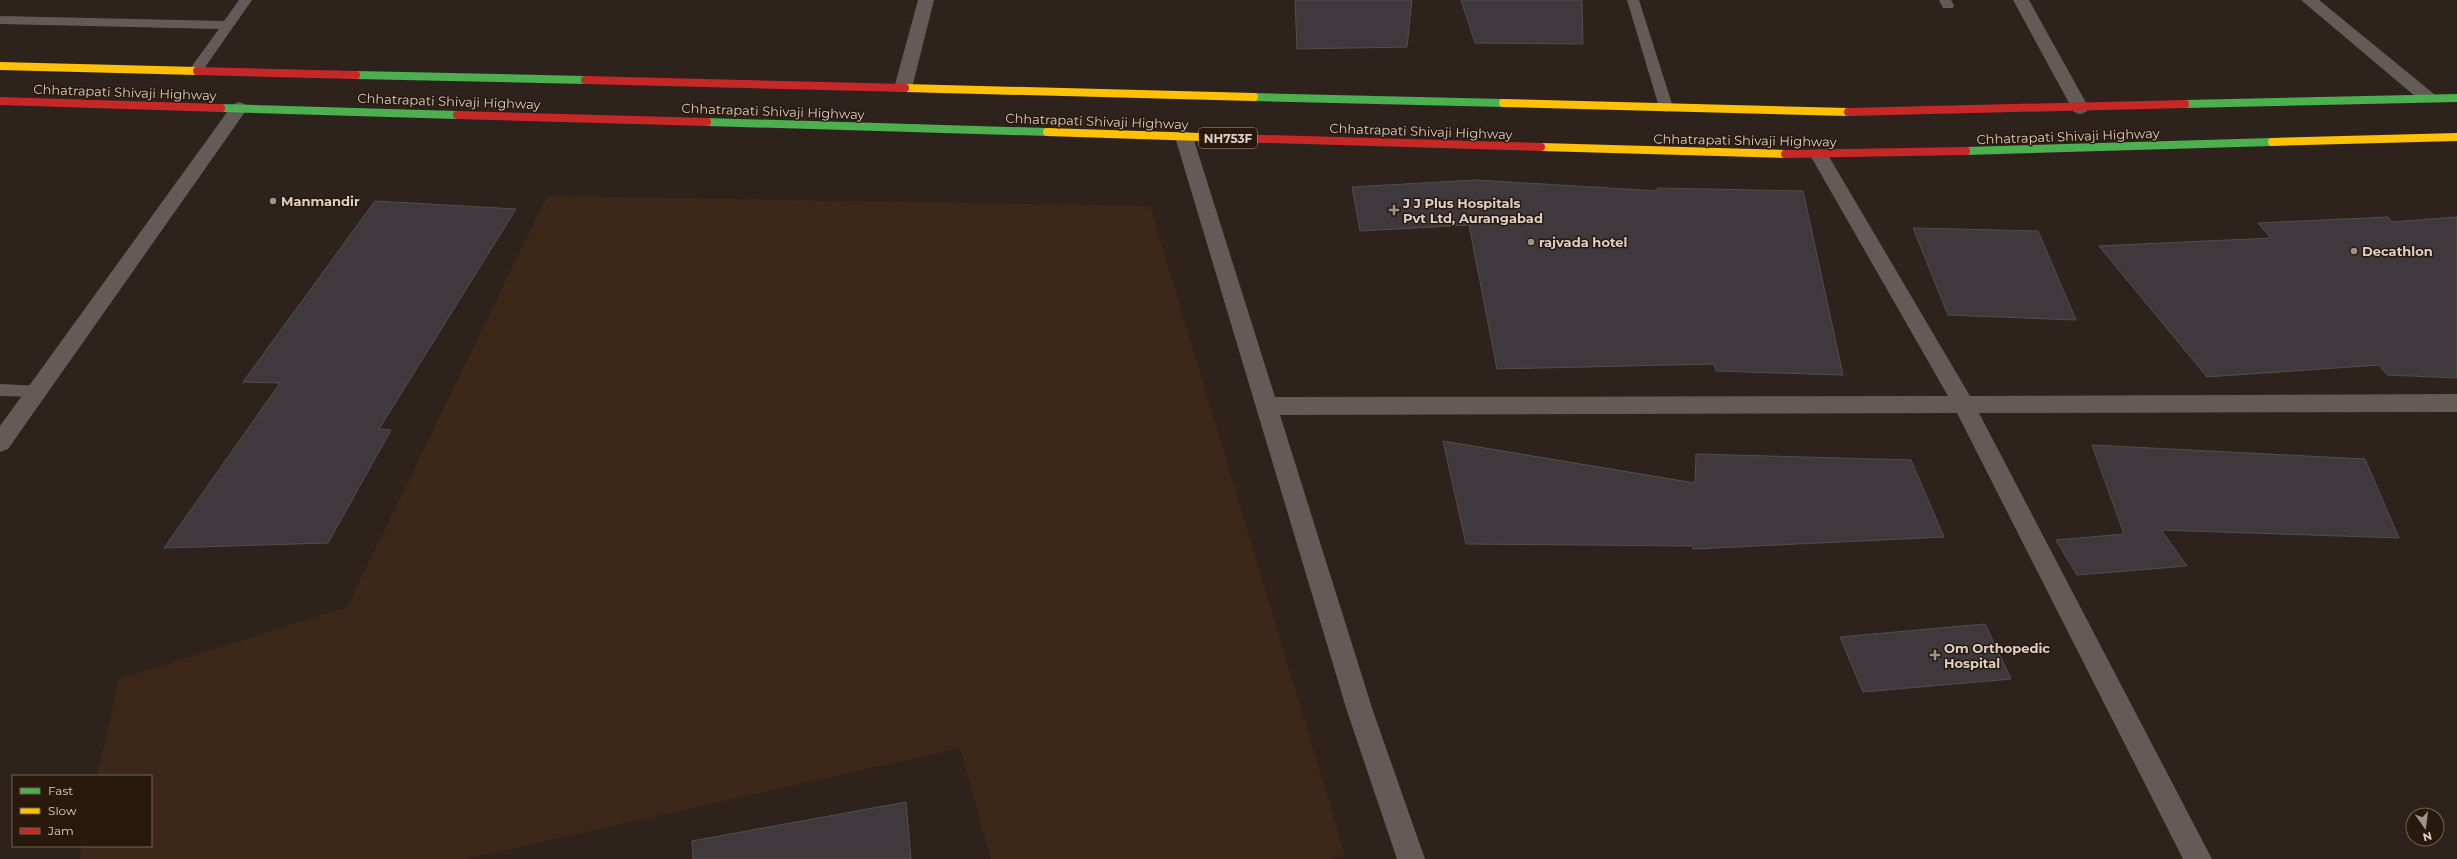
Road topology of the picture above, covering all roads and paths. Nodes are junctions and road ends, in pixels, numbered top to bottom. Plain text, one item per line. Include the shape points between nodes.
1 (246, 0) edge
2 (926, 0) edge
3 (1633, 0) edge
4 (2021, 0) edge
5 (2309, 0) edge
6 (0, 20) edge
7 (228, 25) junction
8 (0, 66) edge
9 (196, 70) junction
10 (903, 88) junction
11 (2428, 98) junction
12 (2457, 98) edge
13 (0, 101) edge
14 (1666, 107) junction
15 (239, 108) junction
16 (2080, 108) junction
17 (1184, 136) junction
18 (2457, 137) edge
19 (1819, 155) junction
20 (0, 390) edge
21 (37, 392) junction
22 (2457, 403) edge
23 (1964, 405) junction
24 (1267, 406) junction
25 (0, 443) edge
26 (1411, 859) edge
27 (2198, 859) edge

1 - 7 lane
2 - 10 street
3 - 14 lane
4 - 16 street
5 - 11 street
6 - 7 lane
7 - 9 lane
8 - 9 highway, Chhatrapati Shivaji Highway
9 - 10 highway, Chhatrapati Shivaji Highway
10 - 14 highway, Chhatrapati Shivaji Highway
11 - 12 highway, Chhatrapati Shivaji Highway
11 - 16 highway, Chhatrapati Shivaji Highway
13 - 15 highway, Chhatrapati Shivaji Highway / NH753F
14 - 16 highway, Chhatrapati Shivaji Highway via 1856,112
15 - 17 highway, Chhatrapati Shivaji Highway / NH753F
15 - 21 street
17 - 19 highway, Chhatrapati Shivaji Highway / NH753F
17 - 24 street
18 - 19 highway, Chhatrapati Shivaji Highway / NH753F
19 - 23 street
20 - 21 lane
21 - 25 street
22 - 23 street
23 - 24 street
23 - 27 street
24 - 26 street via 1360,711

